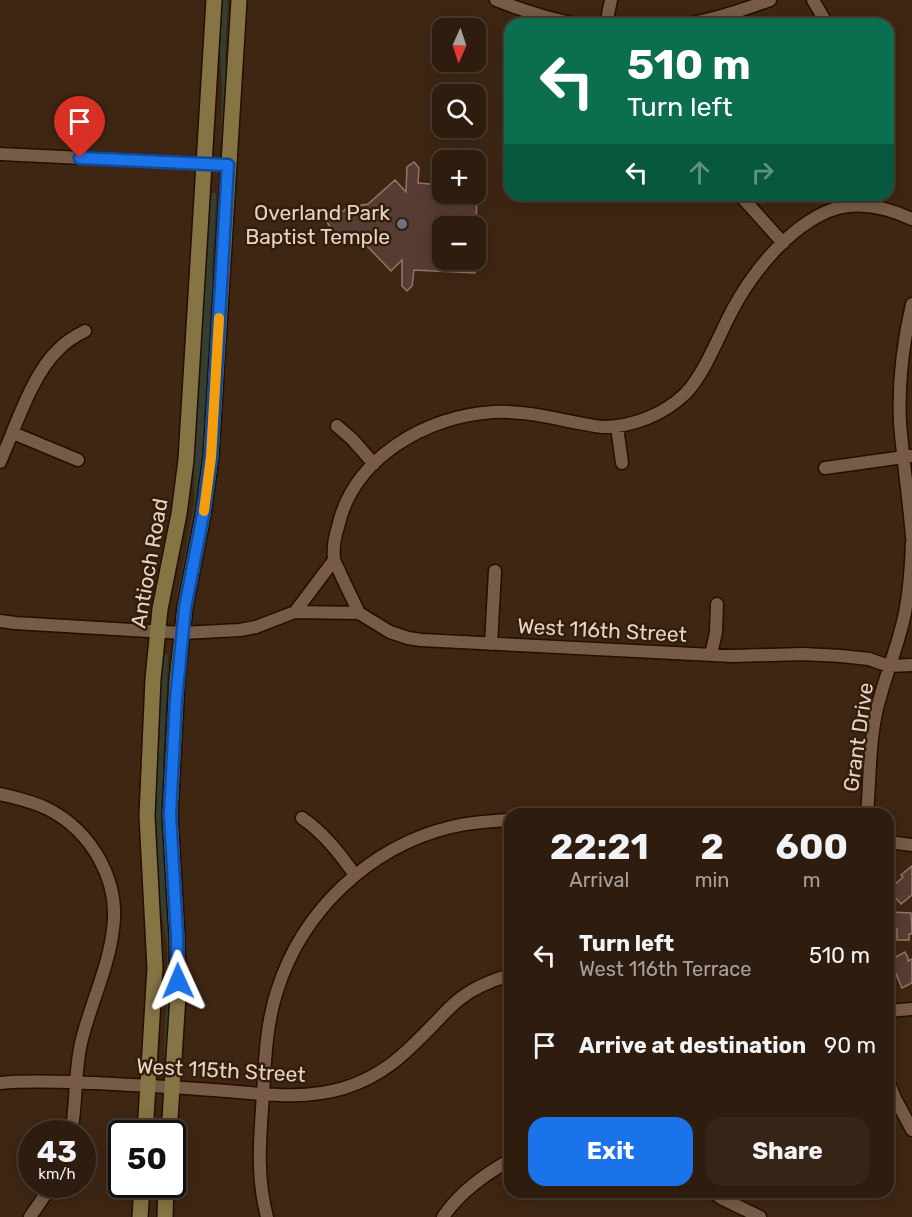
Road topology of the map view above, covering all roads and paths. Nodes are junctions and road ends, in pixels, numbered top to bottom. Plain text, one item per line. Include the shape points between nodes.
1 (214, 0) edge
2 (239, 0) edge
3 (496, 0) edge
4 (611, 0) edge
5 (770, 0) edge
6 (813, 0) edge
7 (550, 18) edge
8 (607, 18) edge
9 (716, 18) edge
10 (824, 18) edge
11 (0, 154) edge
12 (204, 164) junction
13 (228, 165) junction
14 (745, 201) edge
15 (912, 219) edge
16 (783, 243) junction
17 (912, 304) edge
18 (85, 331) dead end
19 (337, 426) dead end
20 (617, 427) junction
21 (13, 433) junction
22 (908, 457) edge
23 (78, 460) dead end
24 (0, 462) edge
25 (622, 463) dead end
26 (374, 464) junction
27 (825, 468) dead end
28 (912, 537) edge
29 (912, 542) edge
30 (334, 560) junction
31 (495, 571) dead end
32 (717, 604) dead end
33 (295, 612) junction
34 (359, 613) junction
35 (0, 621) edge
36 (157, 632) junction
37 (182, 633) junction
38 (490, 644) junction
39 (711, 655) junction
40 (912, 665) edge
41 (890, 666) junction
42 (0, 794) edge
43 (867, 808) edge
44 (302, 818) dead end
45 (504, 820) edge
46 (894, 843) edge
47 (912, 845) edge
48 (356, 875) junction
49 (504, 976) edge
50 (912, 1009) edge
51 (894, 1010) edge
52 (76, 1082) junction
53 (0, 1083) edge
54 (148, 1086) junction
55 (172, 1087) junction
56 (263, 1094) junction
57 (894, 1096) edge
58 (74, 1120) edge
59 (146, 1120) edge
60 (170, 1120) edge
61 (912, 1130) edge
62 (504, 1164) edge
63 (43, 1198) edge
64 (141, 1198) edge
65 (166, 1198) edge
66 (721, 1198) edge
67 (30, 1217) edge
68 (140, 1217) edge
69 (165, 1217) edge
70 (267, 1217) edge
71 (442, 1217) edge
72 (760, 1217) edge

1 - 12 main road, Antioch Road
2 - 13 main road, Antioch Road
3 - 7 street
4 - 8 street
5 - 9 street
6 - 10 street
11 - 12 street
12 - 13 street
12 - 36 main road, Antioch Road via 185,469
13 - 37 main road, Antioch Road via 211,457
14 - 16 street
15 - 16 street via 870,205 834,209 802,225
16 - 20 street via 746,286 699,374 684,394 647,419
17 - 22 street via 902,358 900,399
18 - 21 street via 49,359 31,389
19 - 26 street
20 - 25 street
20 - 26 street via 513,412 468,415 417,433
21 - 23 street
21 - 24 street
22 - 27 street
22 - 28 street
26 - 30 street via 346,501
29 - 41 street, Grant Drive via 907,603
30 - 33 street
30 - 34 street
31 - 38 street, West 116th Street
32 - 39 street, West 116th Street
33 - 34 street
33 - 37 street via 256,627
34 - 38 street, West 116th Street via 408,638
35 - 36 street
36 - 37 street
36 - 54 main road, Antioch Road via 147,791 154,939
37 - 55 main road, Antioch Road via 170,814 178,965
38 - 39 street, West 116th Street
39 - 41 street, West 116th Street via 841,656
40 - 41 street, Grant Drive
41 - 43 street, Grant Drive via 875,721
42 - 52 street via 39,805 79,831 99,857 111,888 114,919 110,949 81,1042
44 - 48 street via 323,835
45 - 48 street via 451,827 419,838 374,860
46 - 47 street
48 - 56 street via 320,911 288,962 269,1022
49 - 56 street, West 115th Street via 461,997 407,1052 373,1076 319,1094
50 - 51 street
52 - 53 street, West 115th Street
52 - 54 street, West 115th Street
52 - 58 street
54 - 55 street, West 115th Street
54 - 59 main road, Antioch Road
55 - 56 street, West 115th Street
55 - 60 main road, Antioch Road
56 - 70 street via 259,1169
57 - 61 street
62 - 71 street via 462,1194
63 - 67 street
64 - 68 main road
65 - 69 main road
66 - 72 street

